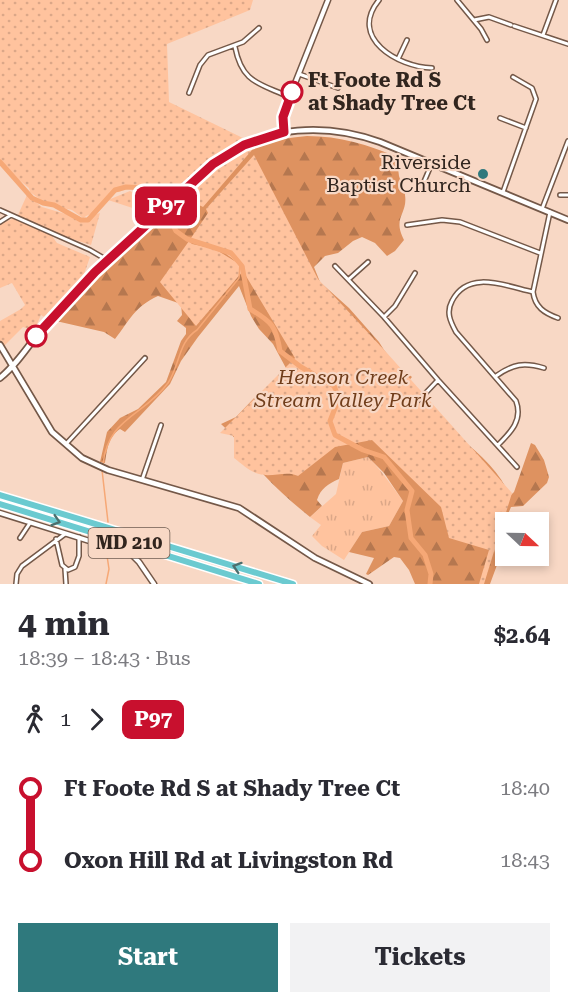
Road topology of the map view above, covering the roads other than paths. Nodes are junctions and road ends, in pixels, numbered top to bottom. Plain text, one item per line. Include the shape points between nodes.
1 (328, 0) edge
2 (372, 0) edge
3 (457, 0) edge
4 (556, 0) edge
5 (378, 2) edge
6 (474, 20) junction
7 (258, 28) dead end
8 (543, 35) junction
9 (407, 40) dead end
10 (487, 40) dead end
11 (568, 44) edge
12 (235, 46) junction
13 (398, 59) junction
14 (432, 68) dead end
15 (299, 74) junction
16 (513, 77) dead end
17 (338, 88) dead end
18 (189, 93) dead end
19 (290, 97) junction
20 (500, 118) dead end
21 (526, 128) junction
22 (284, 132) junction
23 (568, 141) edge
24 (432, 163) junction
25 (423, 184) dead end
26 (503, 192) junction
27 (560, 195) dead end
28 (568, 195) edge
29 (542, 209) junction
30 (0, 210) edge
31 (550, 212) junction
32 (11, 215) junction
33 (568, 220) edge
34 (0, 222) edge
35 (407, 225) dead end
36 (540, 253) junction
37 (107, 261) junction
38 (368, 262) dead end
39 (335, 266) dead end
40 (415, 273) dead end
41 (349, 279) junction
42 (533, 292) junction
43 (384, 317) junction
44 (558, 318) dead end
45 (0, 345) edge
46 (145, 358) dead end
47 (12, 366) junction
48 (544, 368) dead end
49 (496, 376) junction
50 (0, 378) edge
51 (438, 380) junction
52 (419, 400) dead end
53 (162, 425) dead end
54 (65, 445) junction
55 (498, 445) junction
56 (517, 467) dead end
57 (142, 480) junction
58 (0, 495) edge
59 (0, 504) edge
60 (0, 513) edge
61 (30, 523) junction
62 (65, 534) junction
63 (79, 537) junction
64 (20, 538) dead end
65 (56, 539) junction
66 (65, 569) junction
67 (16, 584) edge
68 (66, 584) edge
69 (154, 584) edge
70 (258, 584) edge
71 (292, 584) edge
72 (369, 584) edge

1 - 15 street
2 - 5 street
3 - 6 street
4 - 8 street
5 - 13 street via 370,18 373,38 382,51
6 - 8 street via 489,17
6 - 10 street
7 - 12 street
8 - 11 street
9 - 13 street
12 - 18 street via 208,55
12 - 19 street via 242,70 252,80
13 - 14 street
15 - 17 street
15 - 19 street
16 - 21 street via 527,84 536,95
19 - 22 street via 283,117
20 - 21 street
21 - 26 street
22 - 24 main road via 319,129 354,134
22 - 37 main road via 226,154
23 - 29 street
24 - 25 street
24 - 26 main road
26 - 29 main road
27 - 28 street
29 - 31 main road
30 - 32 street
31 - 33 main road
31 - 36 street
32 - 34 street
32 - 37 street
35 - 36 street via 442,220 460,222
36 - 42 street
37 - 47 main road via 46,323
38 - 41 street
39 - 41 street
40 - 43 street
41 - 43 street
42 - 44 street via 540,309
42 - 49 street via 480,281 461,289 450,304 452,325
43 - 51 street
45 - 47 main road
46 - 54 street
47 - 50 main road
47 - 54 main road via 48,426
48 - 49 street via 516,364
49 - 55 street via 514,397 519,410 515,426
51 - 52 street
51 - 55 street
53 - 57 street
54 - 57 main road via 97,466
55 - 56 street
57 - 72 main road via 239,508 315,558
71 -> 58 highway, MD 210
59 -> 70 highway, MD 210
60 - 61 street
61 - 62 street
61 - 64 street
62 - 63 street
62 - 65 street
63 - 66 street via 77,565
63 - 69 street via 131,554
65 - 66 street
65 - 67 street via 19,569
66 - 68 street

